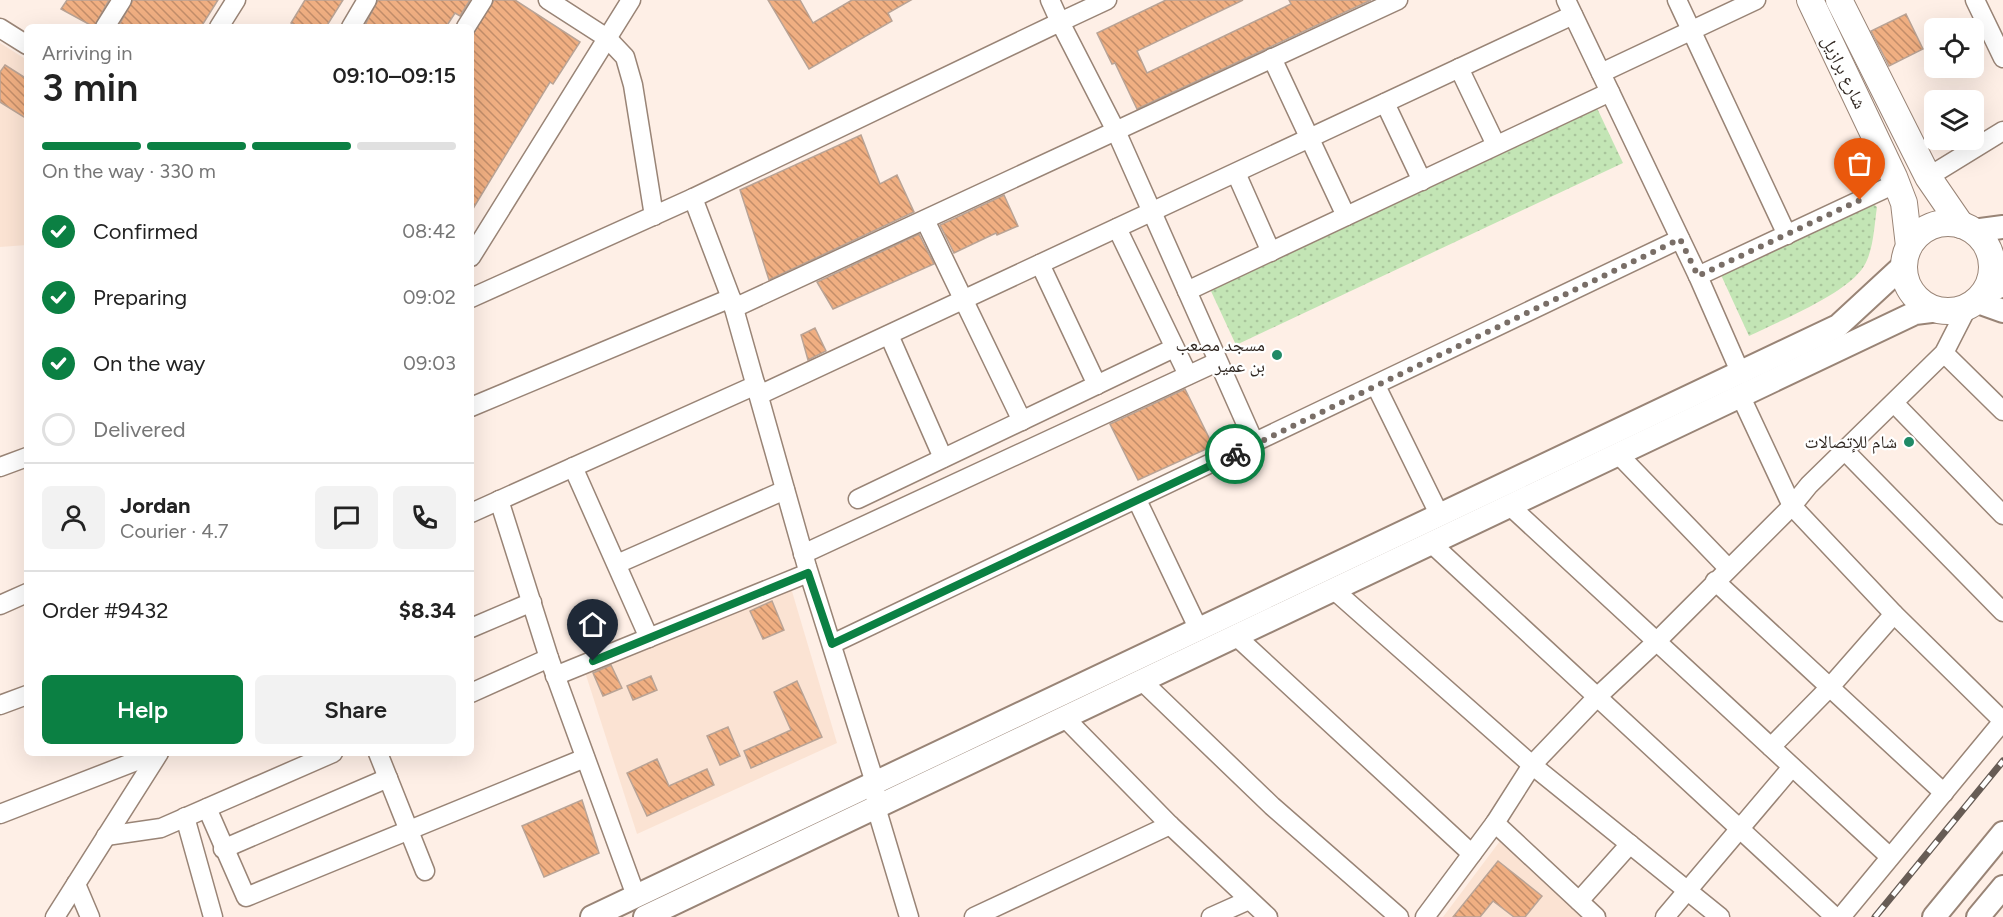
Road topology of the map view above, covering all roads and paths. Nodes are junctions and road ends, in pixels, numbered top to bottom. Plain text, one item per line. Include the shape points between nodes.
1 (122, 0) edge
2 (236, 0) edge
3 (367, 0) edge
4 (483, 0) edge
5 (548, 0) edge
6 (631, 0) edge
7 (1050, 0) edge
8 (1107, 0) edge
9 (1398, 0) edge
10 (1677, 0) edge
11 (1756, 0) edge
12 (1810, 0) edge
13 (1839, 0) edge
14 (1980, 2) edge
15 (1569, 8) edge
16 (1060, 22) junction
17 (107, 24) edge
18 (221, 24) edge
19 (353, 24) edge
20 (468, 24) edge
21 (0, 28) edge
22 (1692, 30) junction
23 (607, 38) junction
24 (24, 43) edge
25 (1272, 58) junction
26 (2003, 58) edge
27 (1459, 68) junction
28 (1601, 73) junction
29 (1610, 92) junction
30 (1385, 103) junction
31 (2003, 130) edge
32 (1116, 131) junction
33 (1310, 138) junction
34 (1496, 145) junction
35 (1236, 172) junction
36 (1928, 177) junction
37 (1422, 181) junction
38 (1897, 183) junction
39 (693, 198) junction
40 (1151, 212) junction
41 (654, 216) junction
42 (1346, 216) junction
43 (925, 220) junction
44 (1117, 228) junction
45 (1967, 228) junction
46 (2003, 228) edge
47 (1787, 235) junction
48 (1680, 239) junction
49 (474, 252) edge
50 (1270, 252) junction
51 (1906, 255) junction
52 (1040, 264) junction
53 (1698, 276) junction
54 (1187, 291) junction
55 (1987, 293) edge
56 (474, 297) edge
57 (962, 300) junction
58 (733, 303) junction
59 (1939, 310) junction
60 (2003, 311) edge
61 (889, 334) junction
62 (1174, 348) junction
63 (1944, 353) junction
64 (1217, 362) junction
65 (1741, 374) junction
66 (1188, 375) junction
67 (1097, 385) junction
68 (1376, 386) junction
69 (757, 390) junction
70 (1741, 397) junction
71 (1894, 403) junction
72 (474, 406) edge
73 (2003, 411) edge
74 (1022, 421) junction
75 (1255, 444) junction
76 (1845, 451) junction
77 (1619, 455) junction
78 (24, 458) edge
79 (944, 458) junction
80 (0, 467) edge
81 (573, 467) junction
82 (785, 490) junction
83 (858, 499) dead end
84 (499, 500) junction
85 (1137, 500) junction
86 (1792, 506) junction
87 (1511, 507) junction
88 (474, 512) edge
89 (2003, 515) edge
90 (1440, 516) junction
91 (1432, 544) junction
92 (803, 554) junction
93 (617, 564) junction
94 (1728, 568) junction
95 (808, 573) junction
96 (1715, 581) junction
97 (1334, 590) junction
98 (24, 594) edge
99 (532, 602) junction
100 (0, 605) edge
101 (2003, 612) edge
102 (1894, 614) junction
103 (474, 626) edge
104 (1199, 630) junction
105 (1237, 637) junction
106 (649, 638) junction
107 (1657, 641) junction
108 (832, 644) junction
109 (549, 658) junction
110 (555, 676) junction
111 (1142, 681) junction
112 (1830, 687) junction
113 (474, 692) edge
114 (24, 696) edge
115 (1597, 697) junction
116 (0, 705) edge
117 (1065, 718) junction
118 (2003, 721) edge
119 (1771, 747) junction
120 (150, 756) edge
121 (156, 756) edge
122 (326, 756) edge
123 (379, 756) edge
124 (585, 758) junction
125 (1532, 765) junction
126 (1792, 766) junction
127 (388, 778) junction
128 (875, 783) junction
129 (1944, 793) junction
130 (876, 807) junction
131 (207, 808) junction
132 (0, 814) edge
133 (185, 817) junction
134 (1495, 823) junction
135 (1170, 825) junction
136 (1739, 828) junction
137 (410, 829) junction
138 (2003, 833) edge
139 (106, 836) junction
140 (1630, 844) junction
141 (223, 849) junction
142 (1472, 854) junction
143 (1890, 857) junction
144 (425, 871) dead end
145 (76, 884) junction
146 (2003, 887) edge
147 (1686, 890) junction
148 (636, 896) junction
149 (1250, 900) junction
150 (1579, 901) junction
151 (55, 917) edge
152 (90, 917) edge
153 (213, 917) edge
154 (592, 917) edge
155 (645, 917) edge
156 (909, 917) edge
157 (974, 917) edge
158 (1211, 917) edge
159 (1268, 917) edge
160 (1399, 917) edge
161 (1425, 917) edge
162 (1596, 917) edge
163 (1665, 917) edge
164 (1720, 917) edge
165 (1835, 917) edge
166 (1840, 917) edge
167 (1934, 917) edge
168 (1978, 917) edge

1 - 17 street
2 - 18 street
3 - 19 street
4 - 20 street
5 - 23 street
6 - 23 street
7 - 16 street
8 - 16 street
9 - 25 street
10 - 22 street
11 - 22 street
12 - 38 highway, شارع برازيل
13 - 36 highway, شارع برازيل
14 - 26 street
15 - 27 street
15 - 28 street
16 - 32 street
16 - 39 street
21 - 24 street
22 - 28 street
22 - 47 street
23 - 41 street via 626,57
23 - 49 street
25 - 32 street
25 - 33 street
27 - 30 street
27 - 34 street
28 - 29 street
29 - 34 street
29 - 48 street
30 - 33 street
30 - 37 street
31 - 36 street
32 - 40 street
32 - 43 street
33 - 35 street
33 - 42 street
34 - 37 street
35 - 40 street
35 - 50 street
36 - 45 highway, شارع برازيل
37 - 42 street
38 - 47 street
38 - 51 highway, شارع برازيل via 1904,203
39 - 41 street
39 - 58 street
40 - 44 street
40 - 54 street
41 - 56 street
42 - 50 street
43 - 57 street
43 - 58 street
44 - 52 street
44 - 62 street
45 - 46 main road
45 - 51 highway via 1946,223 1931,226 1918,234
45 - 55 highway via 1985,243 1992,260
47 - 53 street
48 - 53 street
48 - 68 street
50 - 54 street
51 - 59 highway via 1906,280 1913,294
51 - 65 main road via 1838,326
52 - 57 street
52 - 67 street
53 - 65 street
54 - 64 street
55 - 59 highway via 1954,310
55 - 60 main road
55 - 63 street
57 - 61 street
57 - 74 street
58 - 69 street
58 - 72 street
59 - 70 main road via 1915,313
61 - 69 street
61 - 79 street
62 - 66 street
62 - 67 street
63 - 71 street
63 - 73 street
64 - 66 street
64 - 75 street
65 - 90 main road
66 - 92 street
67 - 74 street
68 - 75 street
68 - 90 street
69 - 81 street
69 - 82 street
70 - 77 main road
70 - 86 street
71 - 76 street
71 - 89 street
74 - 79 street
75 - 85 street
76 - 86 street
76 - 101 street
77 - 87 main road
77 - 94 street
78 - 80 street
79 - 83 street
81 - 84 street
81 - 93 street
82 - 92 street
82 - 93 street
84 - 88 street
84 - 99 street
85 - 104 street
85 - 108 street
86 - 94 street
86 - 102 street
87 - 91 main road
87 - 107 street
90 - 104 main road
91 - 97 main road
91 - 115 street
92 - 95 street
93 - 106 street
94 - 96 street
95 - 106 street
95 - 108 street
96 - 107 street
96 - 112 street
97 - 105 main road
97 - 125 street
98 - 100 street
99 - 103 street
99 - 109 street
102 - 112 street
102 - 118 street
104 - 128 main road
105 - 111 main road
105 - 142 street
106 - 110 street
107 - 115 street
107 - 119 street
108 - 128 street
109 - 110 street
109 - 113 street
110 - 124 street
111 - 117 main road
111 - 160 street via 1272,806
112 - 119 street
112 - 129 street
114 - 116 street
115 - 125 street
115 - 136 street
117 - 130 main road
117 - 135 street
118 - 129 street
119 - 126 street
120 - 132 street
121 - 139 street
122 - 131 street
123 - 127 street
124 - 137 street
124 - 148 street
125 - 134 street
125 - 140 street
126 - 136 street
126 - 143 street
127 - 137 street
127 - 141 street
128 - 130 street
128 - 148 main road
129 - 143 street
130 - 155 main road
130 - 156 street
131 - 133 street
131 - 141 street
133 - 139 street via 161,828
133 - 153 street
134 - 142 street
134 - 150 street
135 - 149 street
135 - 157 street
136 - 147 street
136 - 165 street
137 - 141 street via 246,897
137 - 144 street
138 - 167 main road
139 - 145 street
140 - 147 street
140 - 150 street
142 - 161 street
143 - 166 street
145 - 151 street
145 - 152 street
146 - 168 main road
147 - 163 street
147 - 164 street
148 - 154 main road
149 - 158 street
149 - 159 street
150 - 162 street

